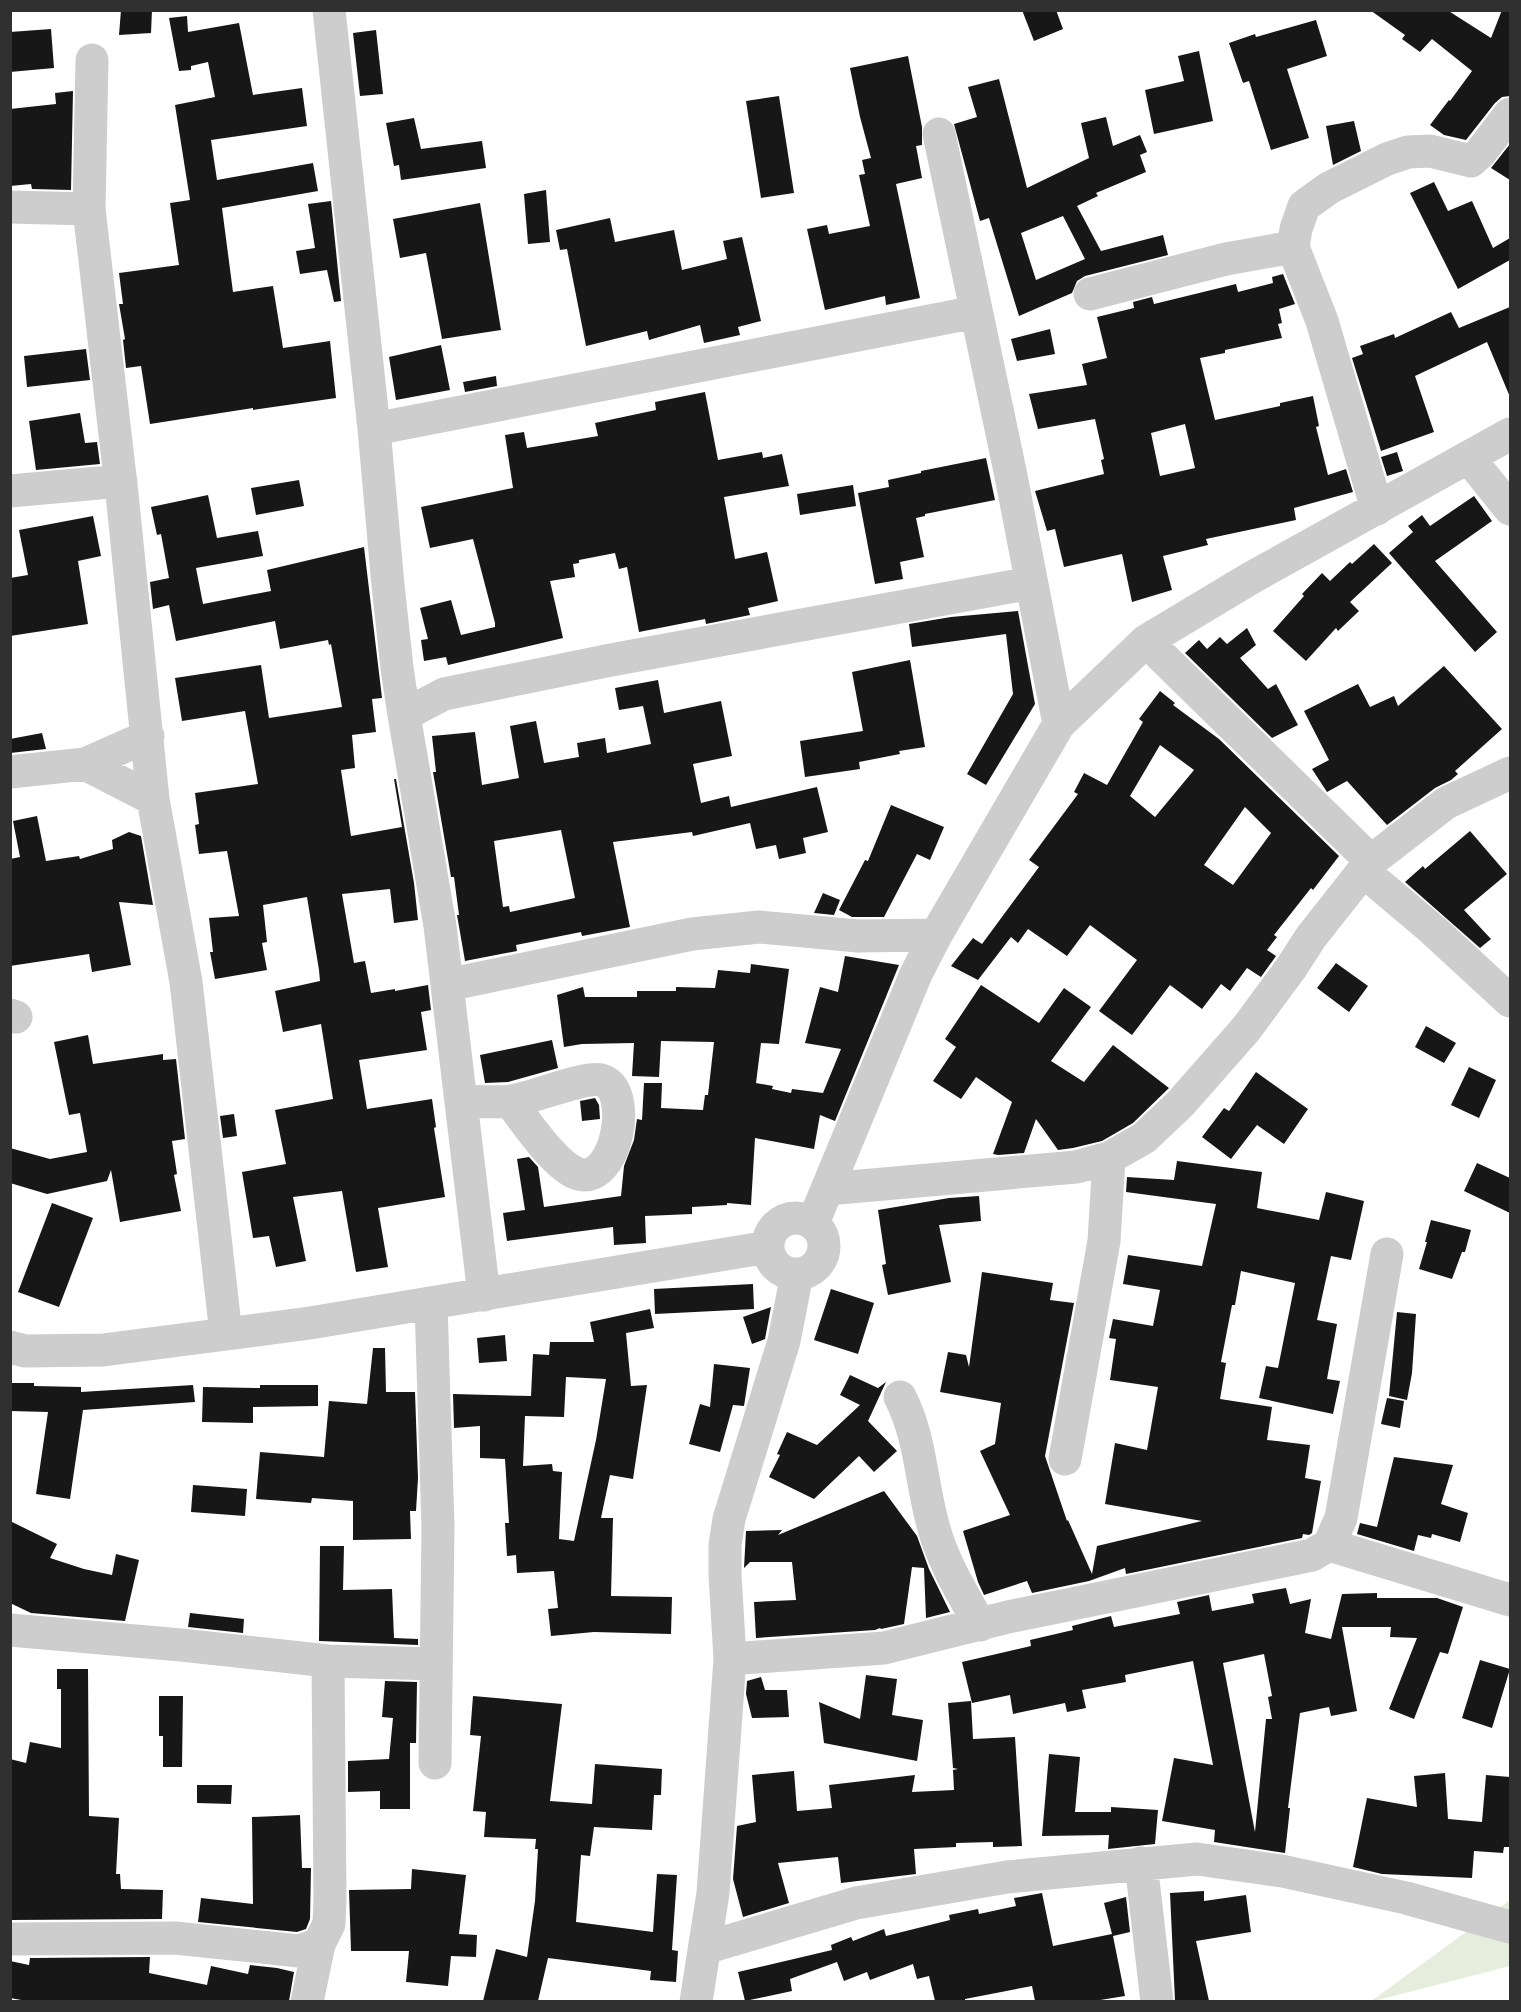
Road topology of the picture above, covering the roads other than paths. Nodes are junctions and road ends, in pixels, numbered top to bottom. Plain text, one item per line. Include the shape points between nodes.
1 (329, 10) edge
2 (92, 60) dead end
3 (1510, 114) edge
4 (939, 134) dead end
5 (10, 207) edge
6 (89, 209) junction
7 (1293, 247) junction
8 (1090, 294) dead end
9 (976, 312) junction
10 (374, 429) junction
11 (1510, 434) edge
12 (1468, 457) junction
13 (121, 482) junction
14 (10, 491) edge
15 (1377, 509) junction
16 (1510, 509) edge
17 (1031, 583) junction
18 (1146, 641) junction
19 (397, 668) junction
20 (444, 694) junction
21 (404, 715) junction
22 (1059, 724) junction
23 (148, 736) junction
24 (85, 764) junction
25 (10, 772) edge
26 (1510, 773) edge
27 (153, 799) junction
28 (1367, 866) junction
29 (936, 935) junction
30 (447, 985) junction
31 (1510, 1001) edge
32 (461, 1101) junction
33 (510, 1101) dead end
34 (1109, 1158) junction
35 (827, 1189) junction
36 (813, 1223) junction
37 (768, 1247) junction
38 (1387, 1254) dead end
39 (797, 1274) junction
40 (484, 1295) junction
41 (431, 1303) junction
42 (226, 1334) junction
43 (10, 1347) edge
44 (900, 1397) dead end
45 (1065, 1458) dead end
46 (1329, 1545) junction
47 (1510, 1600) edge
48 (980, 1625) junction
49 (10, 1630) edge
50 (730, 1659) junction
51 (328, 1661) junction
52 (435, 1664) junction
53 (435, 1762) dead end
54 (1141, 1863) junction
55 (1510, 1927) edge
56 (10, 1939) edge
57 (319, 1944) junction
58 (705, 1948) junction
59 (700, 1999) edge
60 (307, 2001) edge
61 (1157, 2001) edge

1 - 10 street
2 - 6 street
3 - 7 street via 1471,161 1430,151 1408,152 1329,188 1304,206
4 - 9 street
5 - 6 street
6 - 13 street
7 - 8 street via 1226,259
7 - 15 street via 1322,321
9 - 10 street
9 - 17 street
10 - 19 street
11 - 12 street
12 - 15 street
12 - 16 street
13 - 14 street
13 - 23 street
15 - 18 street
17 - 20 street
17 - 22 street
18 - 22 street
18 - 28 street
19 - 20 street
19 - 21 street
20 - 21 street
21 - 30 street
22 - 29 street
23 - 24 street
23 - 27 street
24 - 25 street
24 - 27 street
26 - 28 street via 1446,803
27 - 42 street via 186,982
28 - 31 street
28 - 34 street via 1246,1029 1180,1104 1144,1138
29 - 30 street via 858,936 759,927 736,929 692,934
29 - 35 street
30 - 32 street
32 - 33 street
32 - 40 street
34 - 35 street via 1076,1167
34 - 45 street via 1104,1241
35 - 36 street
36 - 37 street via 789,1219 770,1234
36 - 39 street via 824,1243 823,1254 808,1271
37 - 39 street via 777,1266
37 - 40 street
38 - 46 street via 1341,1518
39 - 50 street via 784,1341 729,1519 725,1565
40 - 41 street
41 - 42 street
41 - 52 street via 438,1527
42 - 43 street via 103,1350 25,1351
44 - 48 street via 913,1429 942,1556
46 - 47 street
46 - 48 street via 1312,1555
48 - 50 street via 884,1648
49 - 51 street
50 - 58 street via 713,1893
51 - 52 street
51 - 57 street via 330,1900 329,1924
52 - 53 street
54 - 55 street via 1197,1859 1282,1871 1406,1898
54 - 58 street via 1007,1877 856,1903
54 - 61 street
56 - 57 street via 175,1938 299,1951
57 - 60 street
58 - 59 street

